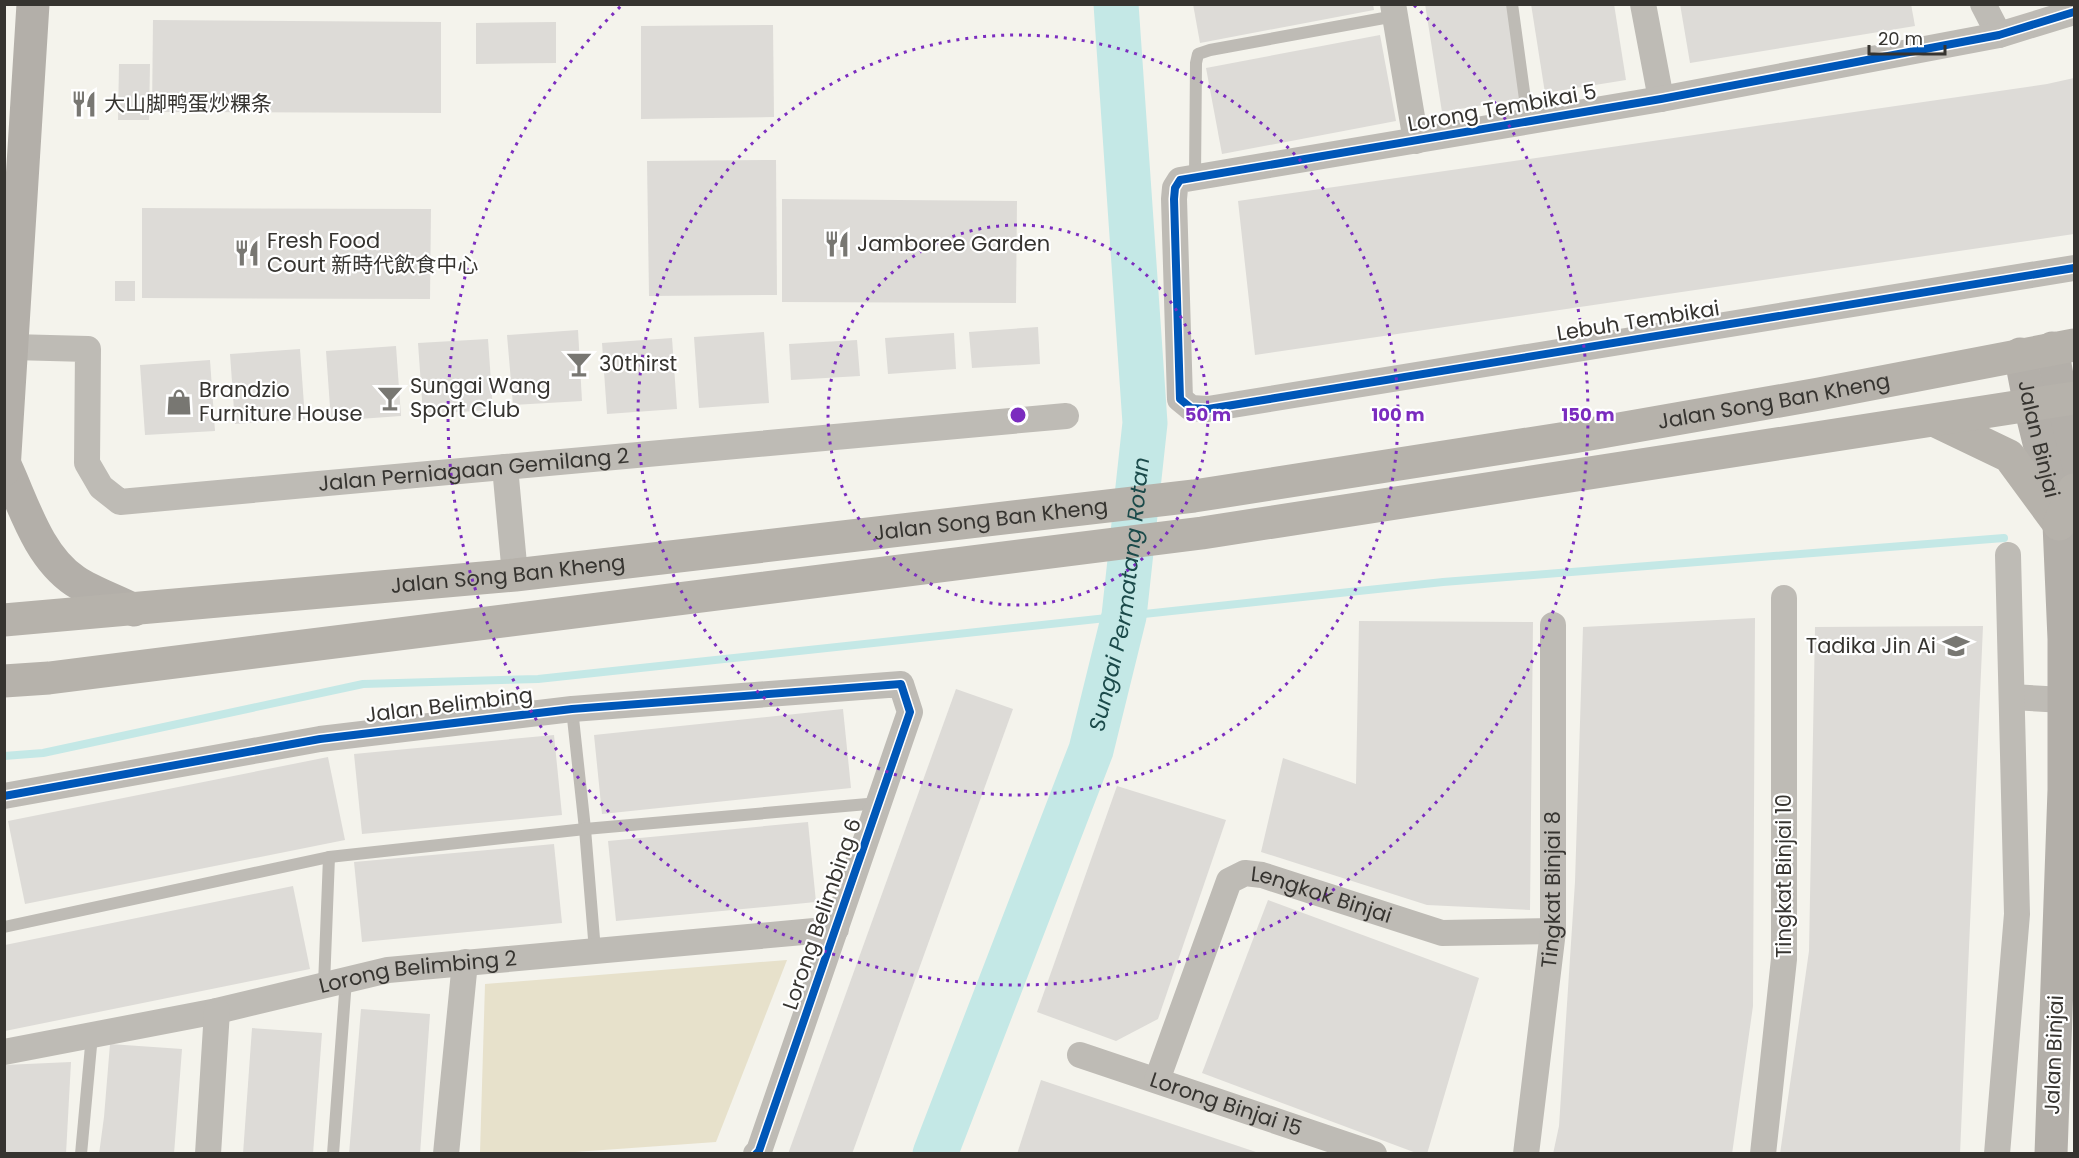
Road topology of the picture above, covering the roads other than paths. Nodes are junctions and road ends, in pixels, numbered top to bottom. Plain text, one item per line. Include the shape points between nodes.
1 (33, 4) edge
2 (1512, 4) edge
3 (1642, 4) edge
4 (1983, 4) edge
5 (1394, 10) edge
6 (2074, 12) edge
7 (1999, 35) junction
8 (1661, 99) junction
9 (1528, 121) junction
10 (1416, 141) junction
11 (1195, 177) junction
12 (2074, 268) edge
13 (12, 347) junction
14 (2063, 347) edge
15 (2020, 354) junction
16 (2068, 399) edge
17 (2030, 406) junction
18 (1208, 409) joint
19 (1066, 416) dead end
20 (1936, 421) junction
21 (505, 467) junction
22 (5, 469) edge
23 (2074, 490) edge
24 (2059, 524) junction
25 (2008, 555) dead end
26 (516, 575) junction
27 (1784, 598) dead end
28 (134, 610) junction
29 (4, 620) edge
30 (1553, 625) dead end
31 (2069, 639) edge
32 (4, 681) edge
33 (901, 684) joint
34 (2012, 697) junction
35 (2064, 700) junction
36 (572, 709) junction
37 (4, 796) edge
38 (879, 803) junction
39 (585, 829) junction
40 (329, 857) junction
41 (4, 927) edge
42 (836, 929) junction
43 (1553, 931) junction
44 (595, 951) junction
45 (465, 962) junction
46 (335, 982) junction
47 (217, 1011) junction
48 (2065, 1028) edge
49 (92, 1035) junction
50 (4, 1052) edge
51 (1080, 1055) dead end
52 (1157, 1080) junction
53 (81, 1154) edge
54 (208, 1154) edge
55 (333, 1154) edge
56 (446, 1154) edge
57 (756, 1154) edge
58 (1374, 1154) edge
59 (1526, 1154) edge
60 (1763, 1154) edge
61 (1997, 1154) edge
62 (2051, 1154) edge

1 - 13 street
2 - 9 lane
3 - 8 street
4 - 7 street
5 - 10 street
5 - 11 lane via 1198,54
6 - 7 street, Lorong Tembikai 5
7 - 8 street, Lorong Tembikai 5
8 - 9 street, Lorong Tembikai 5
9 - 10 street, Lorong Tembikai 5
10 - 11 street, Lorong Tembikai 5
11 - 18 street, Lorong Tembikai 5 via 1180,180 1174,199 1180,399 1191,408
12 - 18 street, Lebuh Tembikai
13 - 21 street, Jalan Perniagaan Gemilang 2 via 88,349 87,463 101,487 120,502
13 - 22 street
14 - 15 main road, Jalan Song Ban Kheng
14 - 16 street, Jalan Binjai
15 - 17 street, Jalan Binjai
15 - 26 main road, Jalan Song Ban Kheng via 1573,438 1194,496
16 - 17 main road, Jalan Song Ban Kheng
16 - 24 street, Jalan Binjai via 2072,459
17 - 20 main road, Jalan Song Ban Kheng
17 - 24 street, Jalan Binjai
19 - 21 street, Jalan Perniagaan Gemilang 2
20 - 24 main road via 2009,456
20 - 32 main road, Jalan Song Ban Kheng via 1202,533
21 - 26 street
22 - 28 street via 56,564 75,581
23 - 24 main road
24 - 31 street, Jalan Binjai
25 - 34 street
26 - 28 main road, Jalan Song Ban Kheng
27 - 60 street, Tingkat Binjai 10 via 1784,959
28 - 29 main road, Jalan Song Ban Kheng
30 - 43 street, Tingkat Binjai 8
31 - 35 street, Jalan Binjai
33 - 36 street, Jalan Belimbing
33 - 38 street, Lorong Belimbing 6 via 910,712
34 - 35 street
34 - 61 street via 2017,914
35 - 48 street, Jalan Binjai
36 - 37 street, Jalan Belimbing via 320,739
36 - 39 lane
38 - 39 lane
38 - 42 street, Lorong Belimbing 6
39 - 40 lane
39 - 44 lane
40 - 41 lane
40 - 46 lane
42 - 44 street, Lorong Belimbing 2
42 - 57 street, Lorong Belimbing 6
43 - 52 street, Lengkok Binjai via 1442,933 1262,875 1245,873 1229,881
43 - 59 street, Tingkat Binjai 8
44 - 45 street, Lorong Belimbing 2
45 - 46 street, Lorong Belimbing 2 via 388,970
45 - 56 street
46 - 47 street, Lorong Belimbing 2
46 - 55 lane
47 - 49 street, Lorong Belimbing 2
47 - 54 street
48 - 62 street, Jalan Binjai
49 - 50 street, Lorong Belimbing 2
49 - 53 lane
51 - 52 street, Lorong Binjai 15
52 - 58 street, Lorong Binjai 15

